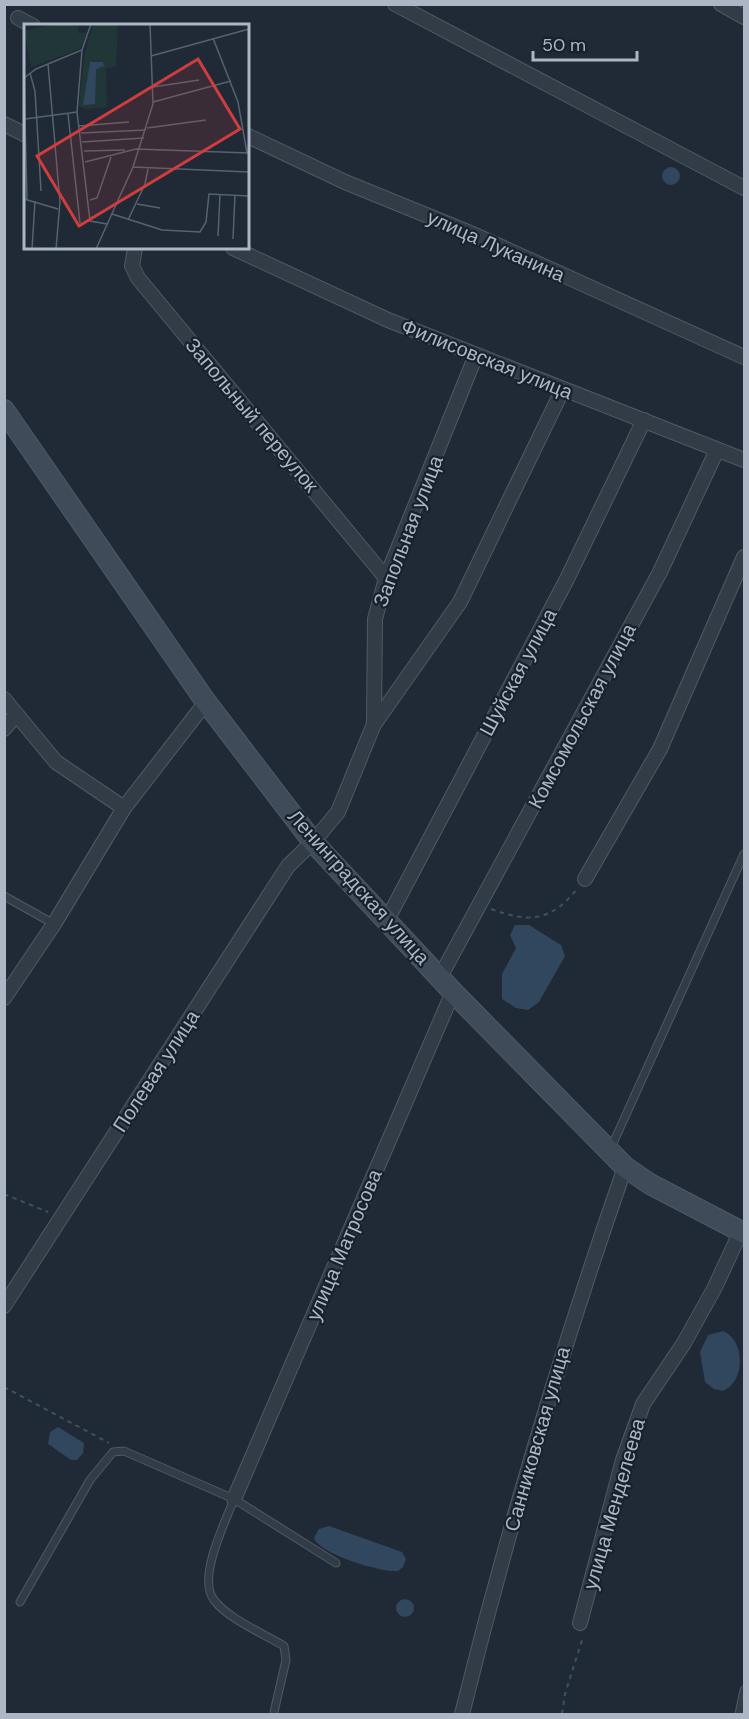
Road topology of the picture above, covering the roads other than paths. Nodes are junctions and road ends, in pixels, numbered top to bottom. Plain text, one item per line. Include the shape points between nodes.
1 (395, 4) edge
2 (721, 4) edge
3 (744, 17) edge
4 (18, 18) dead end
5 (29, 24) edge
6 (4, 124) edge
7 (24, 134) edge
8 (249, 136) edge
9 (744, 188) edge
10 (135, 249) edge
11 (235, 249) edge
12 (476, 355) junction
13 (744, 357) edge
14 (563, 389) junction
15 (4, 410) edge
16 (644, 420) junction
17 (717, 450) junction
18 (744, 460) edge
19 (744, 556) edge
20 (386, 578) junction
21 (4, 699) edge
22 (206, 702) junction
23 (16, 715) junction
24 (374, 724) junction
25 (4, 729) edge
26 (124, 808) junction
27 (313, 842) junction
28 (744, 854) edge
29 (585, 879) road end
30 (4, 896) edge
31 (387, 920) junction
32 (54, 924) junction
33 (446, 985) junction
34 (4, 998) edge
35 (609, 1152) junction
36 (625, 1167) junction
37 (742, 1232) edge
38 (4, 1306) edge
39 (234, 1498) junction
40 (336, 1563) dead end
41 (20, 1602) dead end
42 (580, 1623) road end
43 (744, 1690) edge
44 (274, 1712) dead end
45 (462, 1714) edge
46 (739, 1714) edge

1 - 9 street
2 - 3 street
4 - 5 street
6 - 7 street
8 - 13 street, улица Луканина
10 - 20 street, Запольный переулок via 132,266 138,278
11 - 12 street, Филисовская улица via 388,320
12 - 14 street, Филисовская улица
12 - 20 street, Запольная улица
14 - 16 street, Филисовская улица
14 - 24 street via 460,602
15 - 22 street, Ленинградская улица
16 - 17 street, Филисовская улица
16 - 31 street, Шуйская улица via 567,579
17 - 18 street, Филисовская улица
17 - 33 street, Комсомольская улица via 660,572 479,906
19 - 29 street via 660,749
20 - 24 street, Запольная улица via 375,619
21 - 23 street
22 - 26 street
22 - 27 street, Ленинградская улица
23 - 25 street
23 - 26 street via 56,762
24 - 27 street, Запольная улица via 338,812
26 - 32 street
27 - 31 street, Ленинградская улица
27 - 38 street, Полевая улица via 288,866
28 - 35 lane
30 - 32 lane
31 - 33 street, Ленинградская улица
32 - 34 street
33 - 35 street, Ленинградская улица
33 - 39 street, улица Матросова
35 - 36 street, Ленинградская улица
36 - 37 street, Ленинградская улица
36 - 45 street, Санниковская улица via 571,1323 490,1600
37 - 42 street, улица Менделеева via 684,1343 643,1404 623,1460
39 - 40 lane
39 - 41 lane via 124,1451 113,1452 90,1480
39 - 44 lane via 209,1570 210,1594 224,1610 284,1646 286,1660
43 - 46 lane

